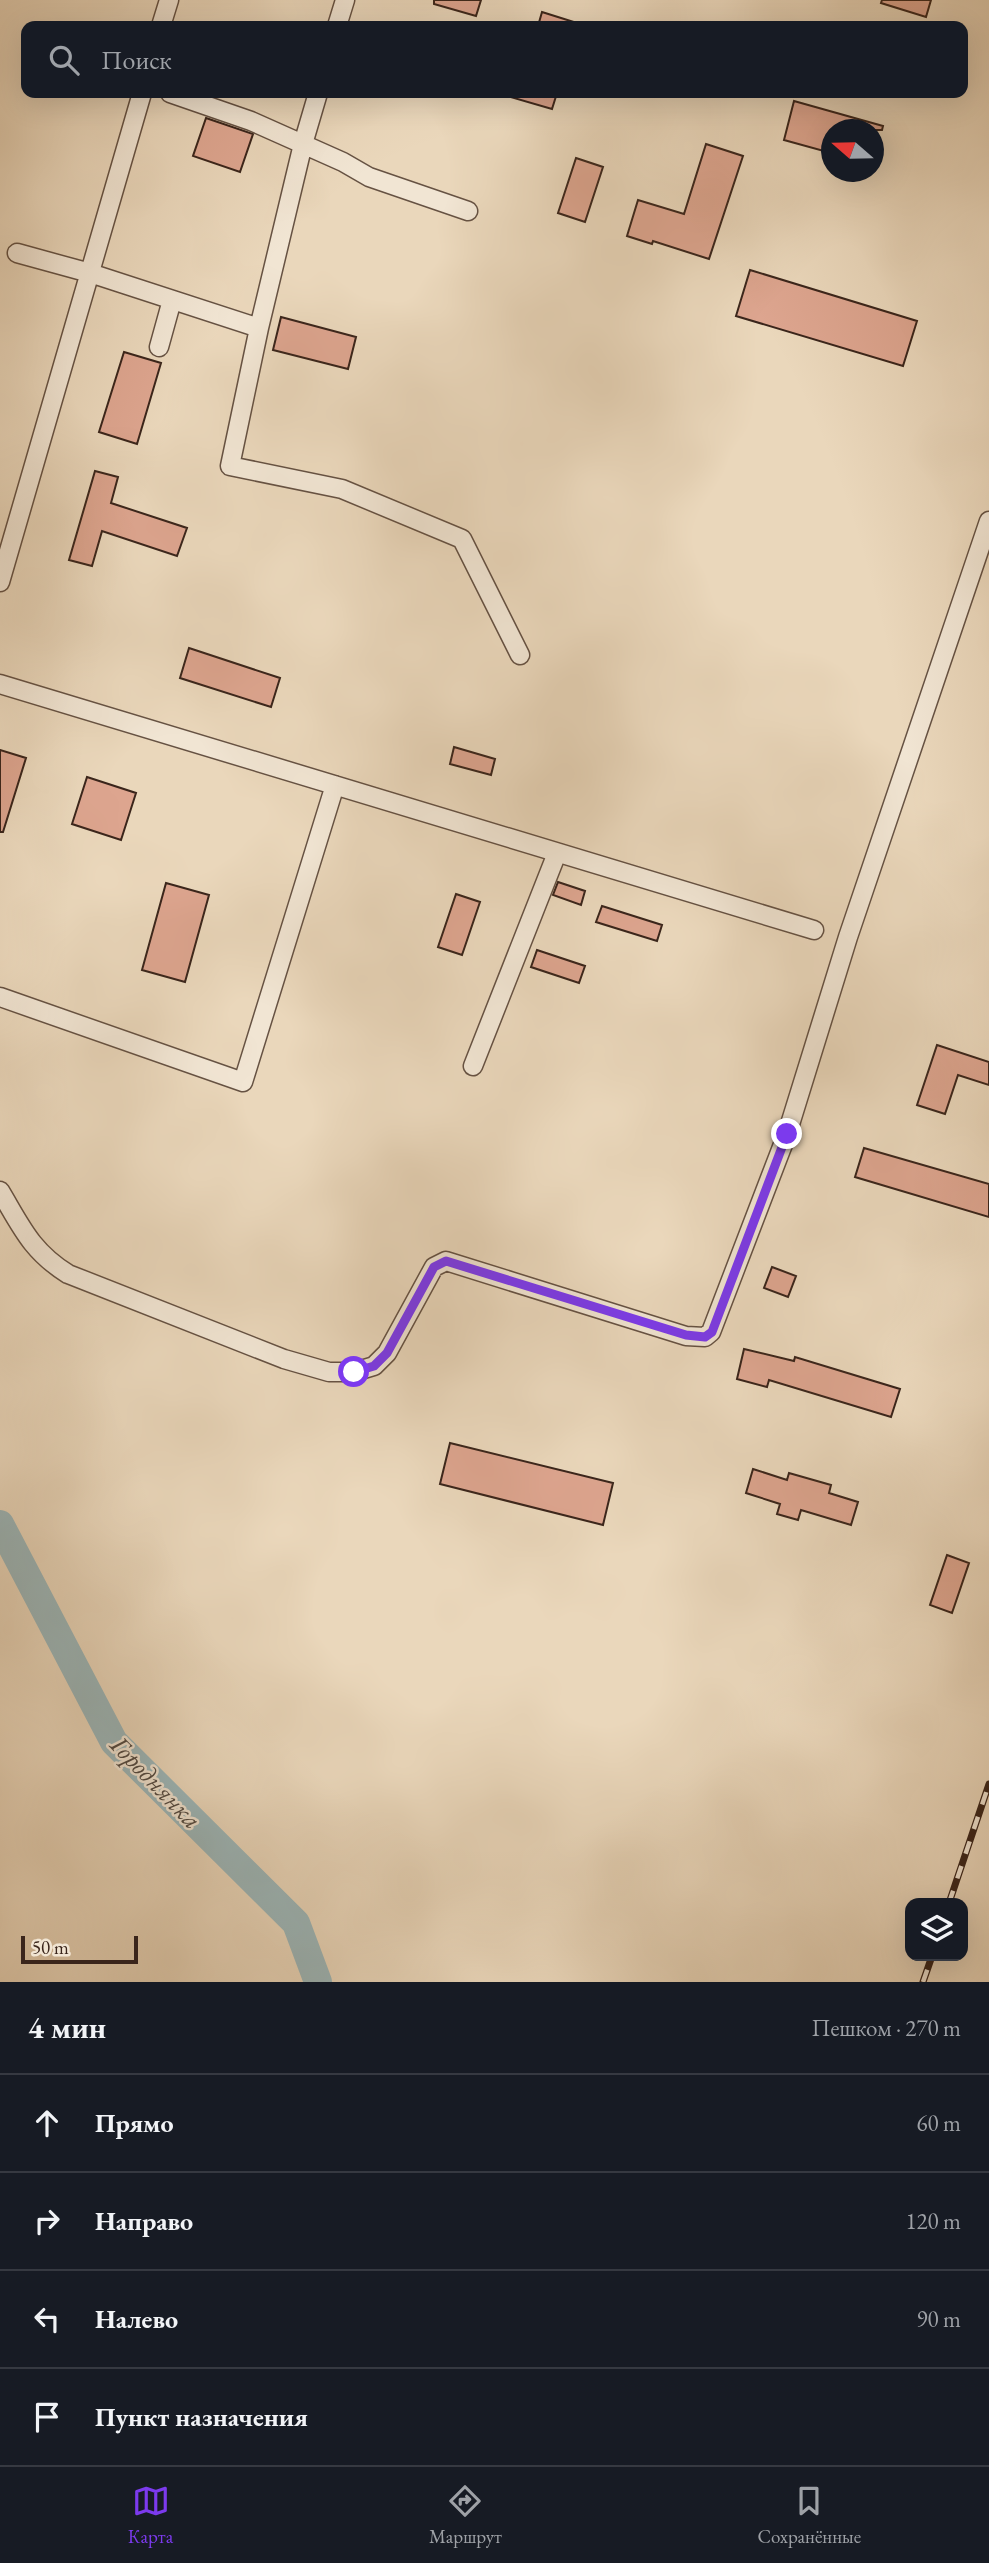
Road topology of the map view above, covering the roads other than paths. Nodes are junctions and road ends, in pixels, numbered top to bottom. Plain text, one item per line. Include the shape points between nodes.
1 (169, 0) edge
2 (345, 0) edge
3 (163, 21) edge
4 (339, 21) edge
5 (141, 98) edge
6 (184, 98) edge
7 (317, 98) edge
8 (303, 144) junction
9 (468, 211) dead end
10 (17, 253) dead end
11 (90, 273) junction
12 (172, 300) junction
13 (259, 328) junction
14 (159, 347) dead end
15 (989, 521) edge
16 (0, 582) edge
17 (520, 655) dead end
18 (0, 684) edge
19 (335, 786) junction
20 (557, 853) junction
21 (814, 930) dead end
22 (0, 997) edge
23 (473, 1066) dead end
24 (0, 1191) edge

1 - 3 lane
2 - 4 lane
5 - 11 lane
6 - 8 lane
7 - 8 lane
8 - 9 lane via 369,177
8 - 13 lane
10 - 11 lane
11 - 12 lane
11 - 16 lane
12 - 13 lane
12 - 14 lane
13 - 17 lane via 230,466 342,489 462,539
15 - 24 lane via 848,937 787,1134 712,1332 705,1337 446,1261 434,1267 387,1353 374,1366 329,1372 284,1359 68,1274 46,1260
18 - 19 lane
19 - 20 lane
19 - 22 lane via 243,1083
20 - 21 lane
20 - 23 lane

